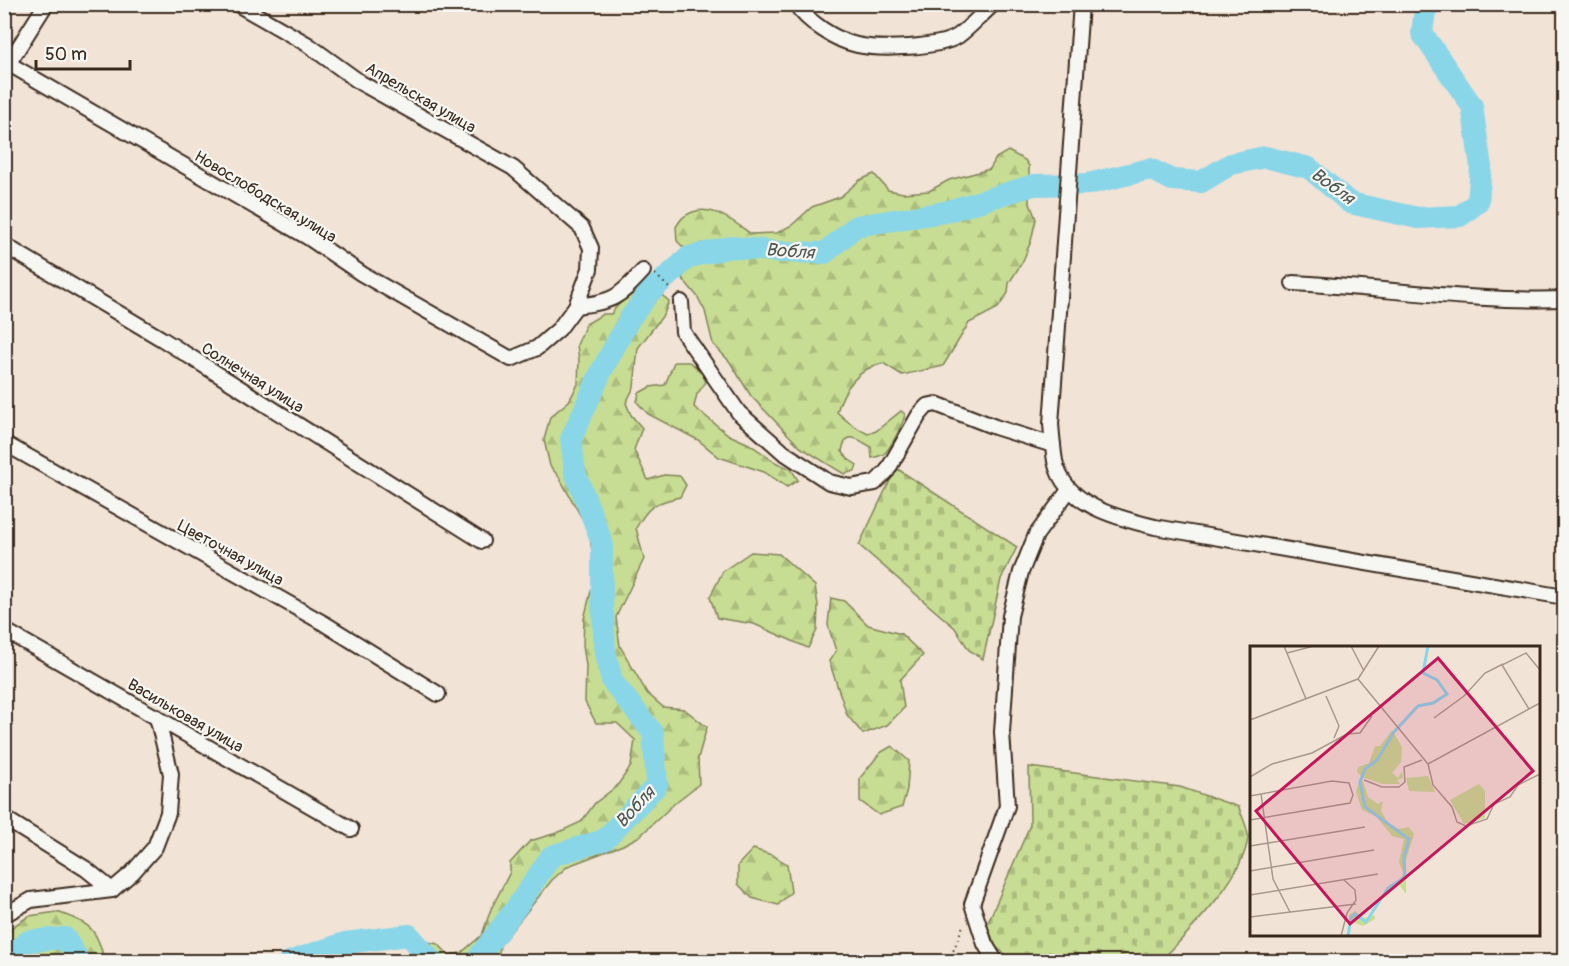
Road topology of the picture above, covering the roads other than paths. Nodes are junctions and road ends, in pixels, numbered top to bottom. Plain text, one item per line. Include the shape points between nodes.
1 (46, 4) edge
2 (237, 4) edge
3 (796, 4) edge
4 (1081, 4) edge
5 (990, 8) dead end
6 (6, 64) edge
7 (4, 245) edge
8 (643, 271) dead end
9 (1293, 283) dead end
10 (676, 297) road end
11 (1564, 299) edge
12 (576, 306) junction
13 (4, 443) edge
14 (1053, 445) junction
15 (1069, 490) junction
16 (482, 541) dead end
17 (1564, 597) edge
18 (4, 630) edge
19 (438, 694) dead end
20 (156, 717) junction
21 (4, 818) edge
22 (351, 828) dead end
23 (112, 890) junction
24 (4, 915) edge
25 (996, 962) edge

1 - 6 street
2 - 12 street, Апрельская улица via 307,44 361,83 513,168 582,228 591,248 590,269
3 - 5 street via 824,31 857,45 895,48 957,37
4 - 14 street via 1052,389
6 - 12 street, Новослободская улица via 511,359 537,348 559,329
7 - 16 street, Солнечная улица via 162,339
8 - 12 street via 617,298
9 - 11 street via 1462,298
10 - 14 street via 683,332 739,413 783,452 829,482 851,487 875,483 887,471 919,415 927,406 936,404
13 - 19 street, Цветочная улица via 325,624
14 - 15 street via 1055,463
15 - 17 street via 1093,507 1155,526
15 - 25 street via 1036,536 1021,572 1010,616 1002,732 1007,806 972,904 985,944
18 - 20 street, Васильковая улица
20 - 22 street, Васильковая улица
20 - 23 street via 171,774 168,813 154,847
21 - 23 street via 86,869
23 - 24 street via 31,900

